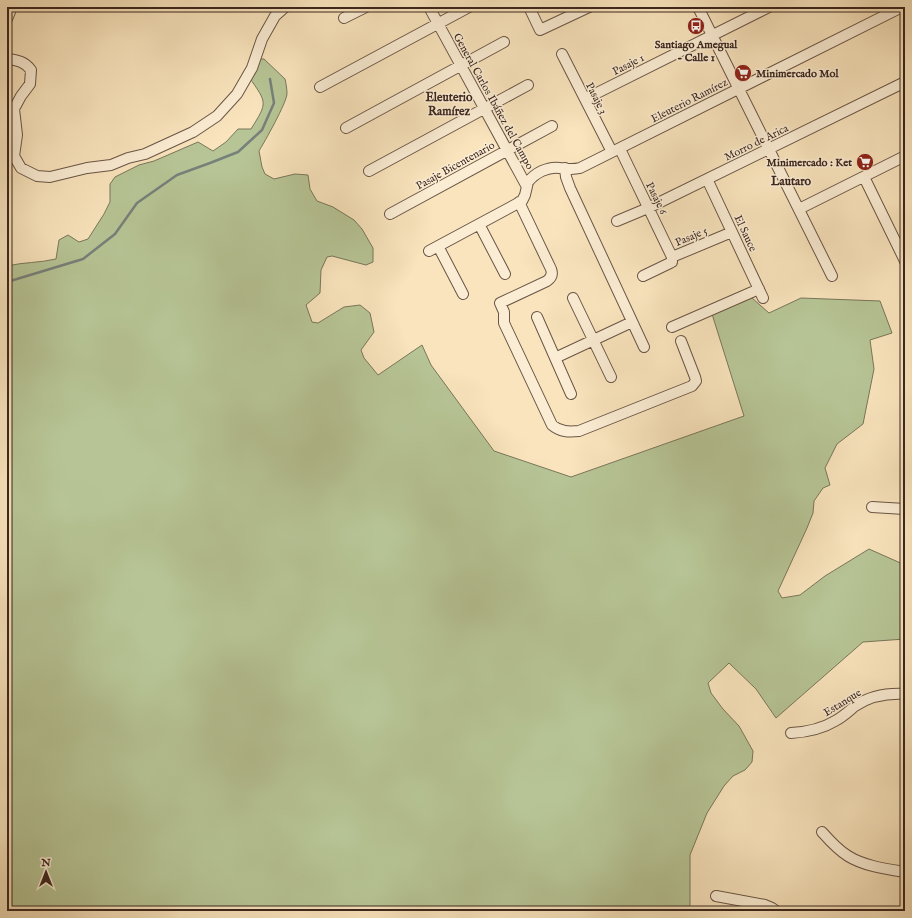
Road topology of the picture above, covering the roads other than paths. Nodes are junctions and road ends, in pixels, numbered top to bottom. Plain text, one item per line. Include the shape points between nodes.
1 (12, 7) edge
2 (285, 7) edge
3 (366, 7) edge
4 (429, 7) edge
5 (469, 7) edge
6 (529, 7) edge
7 (589, 7) edge
8 (698, 7) edge
9 (769, 7) edge
10 (902, 7) edge
11 (572, 10) edge
12 (7, 18) edge
13 (344, 18) dead end
14 (438, 24) junction
15 (712, 35) junction
16 (504, 42) dead end
17 (562, 54) dead end
18 (7, 59) edge
19 (461, 66) junction
20 (905, 82) edge
21 (528, 85) dead end
22 (320, 87) dead end
23 (739, 88) junction
24 (585, 99) junction
25 (484, 108) junction
26 (552, 126) dead end
27 (346, 128) dead end
28 (770, 149) junction
29 (507, 150) junction
30 (616, 150) junction
31 (905, 156) edge
32 (566, 168) junction
33 (369, 172) dead end
34 (864, 177) junction
35 (707, 179) junction
36 (526, 185) junction
37 (519, 202) junction
38 (648, 208) junction
39 (799, 209) junction
40 (390, 214) dead end
41 (617, 221) dead end
42 (479, 224) junction
43 (732, 232) junction
44 (672, 257) junction
45 (905, 261) edge
46 (505, 274) dead end
47 (643, 276) dead end
48 (832, 276) dead end
49 (463, 294) dead end
50 (573, 298) dead end
51 (537, 317) dead end
52 (632, 322) junction
53 (672, 327) dead end
54 (593, 340) junction
55 (681, 341) dead end
56 (644, 347) dead end
57 (555, 358) junction
58 (611, 377) dead end
59 (571, 394) dead end
60 (872, 506) dead end
61 (905, 509) edge
62 (905, 694) edge
63 (791, 733) dead end
64 (822, 832) dead end
65 (905, 872) edge
66 (716, 896) dead end
67 (776, 911) edge

1 - 12 street
2 - 18 street via 275,16 262,39 252,68 237,94 217,116 193,132 145,154 111,165 50,177 37,176 21,168 14,156 17,135 14,109 30,84 31,70 26,64
3 - 13 street
4 - 14 street, General Carlos Ibáñez del Campo
5 - 14 street
6 - 11 street via 540,30
7 - 11 street
8 - 15 street
9 - 15 street, Pasaje 1
10 - 23 street, Eleuterio Ramírez
14 - 19 street, General Carlos Ibáñez del Campo
14 - 22 street
15 - 23 street
15 - 24 street, Pasaje 1
16 - 19 street
17 - 24 street, Pasaje 3
19 - 25 street, General Carlos Ibáñez del Campo
19 - 27 street
20 - 28 street, Morro de Arica
21 - 25 street
23 - 28 street
23 - 30 street, Eleuterio Ramírez
24 - 30 street, Pasaje 3
25 - 29 street, General Carlos Ibáñez del Campo
25 - 33 street
26 - 29 street, Pasaje Bicentenario
28 - 35 street, Morro de Arica
28 - 39 street
29 - 36 street, General Carlos Ibáñez del Campo
29 - 40 street, Pasaje Bicentenario
30 - 32 street, Eleuterio Ramírez via 580,168
30 - 38 street, Pasaje 6
31 - 34 street
32 - 36 street, Eleuterio Ramírez via 546,169 530,179
32 - 52 street via 570,188
34 - 39 street
34 - 45 street
35 - 38 street, Morro de Arica
35 - 43 street, El Sauce
36 - 37 street, Eleuterio Ramírez via 525,195
37 - 42 street
37 - 55 street via 552,274 547,281 500,303 504,312 504,323 549,421 556,428 573,432 585,429 692,386 696,381
38 - 41 street, Morro de Arica
38 - 44 street, Pasaje 6
39 - 48 street
42 - 46 street
42 - 49 street via 433,249
43 - 44 street, Pasaje 5
43 - 53 street, El Sauce via 761,293
44 - 47 street, Pasaje 5 via 672,262
50 - 54 street
51 - 57 street
52 - 54 street
52 - 56 street
54 - 57 street
54 - 58 street
57 - 59 street
60 - 61 street
62 - 63 street, Estanque via 879,695 823,727
64 - 65 street via 848,856 860,862
66 - 67 street via 765,905

